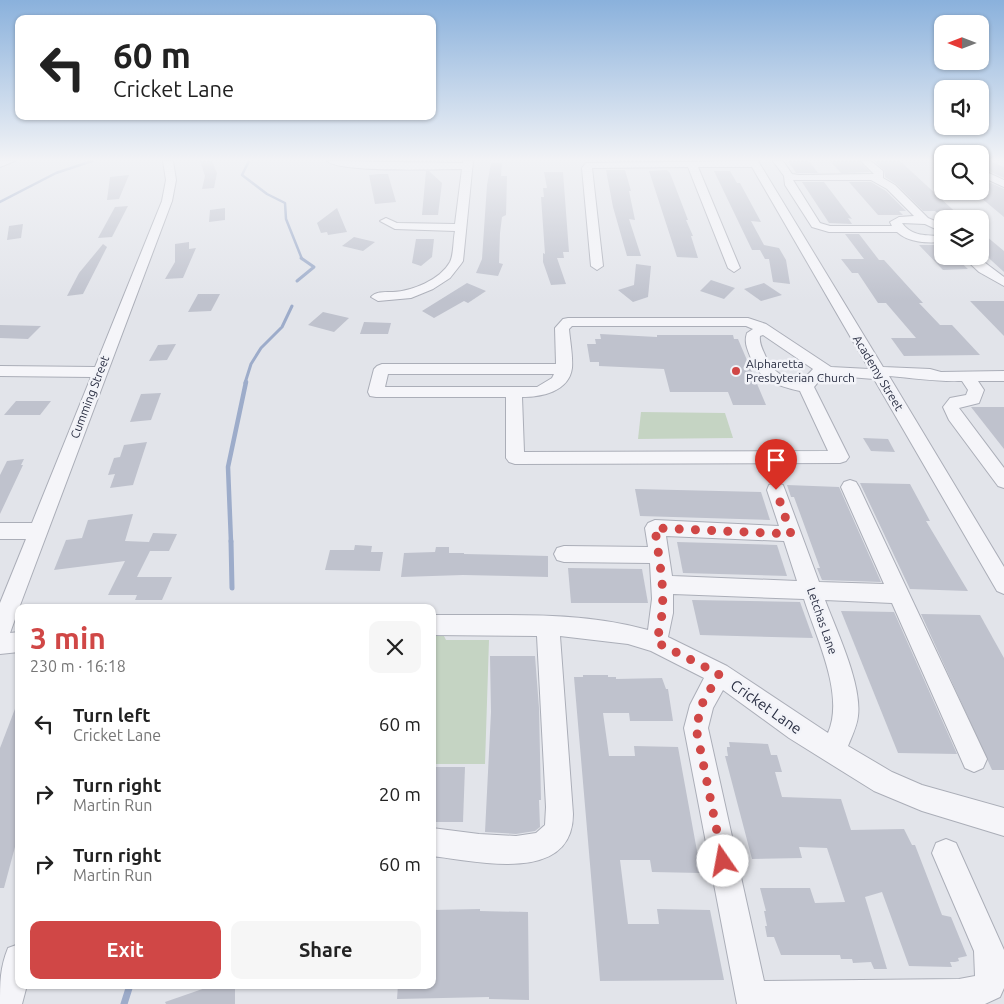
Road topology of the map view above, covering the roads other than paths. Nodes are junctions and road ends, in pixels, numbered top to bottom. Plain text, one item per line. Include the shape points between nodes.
1 (164, 208) edge
2 (463, 208) edge
3 (591, 208) edge
4 (710, 208) edge
5 (781, 208) edge
6 (805, 208) edge
7 (912, 208) edge
8 (924, 220) junction
9 (386, 222) dead end
10 (934, 223) edge
11 (461, 228) junction
12 (900, 229) junction
13 (934, 238) edge
14 (978, 265) edge
15 (597, 266) dead end
16 (734, 268) dead end
17 (1004, 282) edge
18 (378, 297) dead end
19 (765, 330) junction
20 (822, 368) junction
21 (564, 369) junction
22 (0, 371) edge
23 (100, 372) junction
24 (880, 376) junction
25 (1004, 376) edge
26 (940, 377) joint
27 (967, 377) junction
28 (806, 387) junction
29 (514, 393) junction
30 (1004, 481) edge
31 (850, 487) dead end
32 (776, 490) dead end
33 (0, 531) edge
34 (38, 531) junction
35 (791, 534) junction
36 (564, 554) dead end
37 (658, 554) junction
38 (662, 585) junction
39 (1004, 585) edge
40 (811, 591) junction
41 (899, 594) junction
42 (436, 625) edge
43 (548, 626) junction
44 (0, 631) edge
45 (15, 642) edge
46 (656, 642) junction
47 (0, 644) edge
48 (719, 674) junction
49 (833, 752) junction
50 (974, 759) dead end
51 (1003, 820) edge
52 (436, 842) edge
53 (946, 853) dead end
54 (15, 972) edge
55 (998, 987) edge
56 (752, 1000) edge
57 (6, 1004) edge

1 - 23 street, Cumming Street
2 - 11 street
3 - 15 street
4 - 16 street
5 - 24 street, Academy Street
6 - 12 street via 814,222 829,229
7 - 8 street
8 - 10 street
8 - 12 street via 899,220
9 - 11 street via 396,226
11 - 18 street via 457,261 446,275 406,295
12 - 13 street via 912,237
14 - 17 street
19 - 20 street
19 - 21 street via 748,322 568,322 562,328
19 - 28 street via 754,333 752,340 767,375 782,383
20 - 24 street via 843,374
20 - 28 street
21 - 29 street via 559,381 540,392
21 - 29 street via 382,369 376,392
22 - 23 street
23 - 34 street, Cumming Street
24 - 26 street via 927,381
24 - 39 street, Academy Street
25 - 27 street
26 - 27 street
27 - 30 street via 976,390 973,399 956,402 951,407
28 - 29 street via 840,456 515,458
31 - 41 street
32 - 35 street, Letchas Lane
33 - 34 street
34 - 44 street, Cumming Street
35 - 37 street via 655,528
35 - 40 street, Letchas Lane
36 - 37 street
37 - 38 street
38 - 40 street
38 - 46 street via 664,605
40 - 41 street
40 - 49 street, Letchas Lane via 847,699 847,715
41 - 50 street
42 - 43 street, Cricket Lane
43 - 46 street, Cricket Lane via 596,628
43 - 52 street via 559,807 555,834 530,849 491,849
45 - 47 street
46 - 48 street, Cricket Lane
48 - 49 street, Cricket Lane
48 - 56 street via 702,704 696,728
49 - 51 street, Cricket Lane via 883,782 922,798
53 - 55 street via 989,952
54 - 57 street
55 - 56 street via 988,986 959,995

